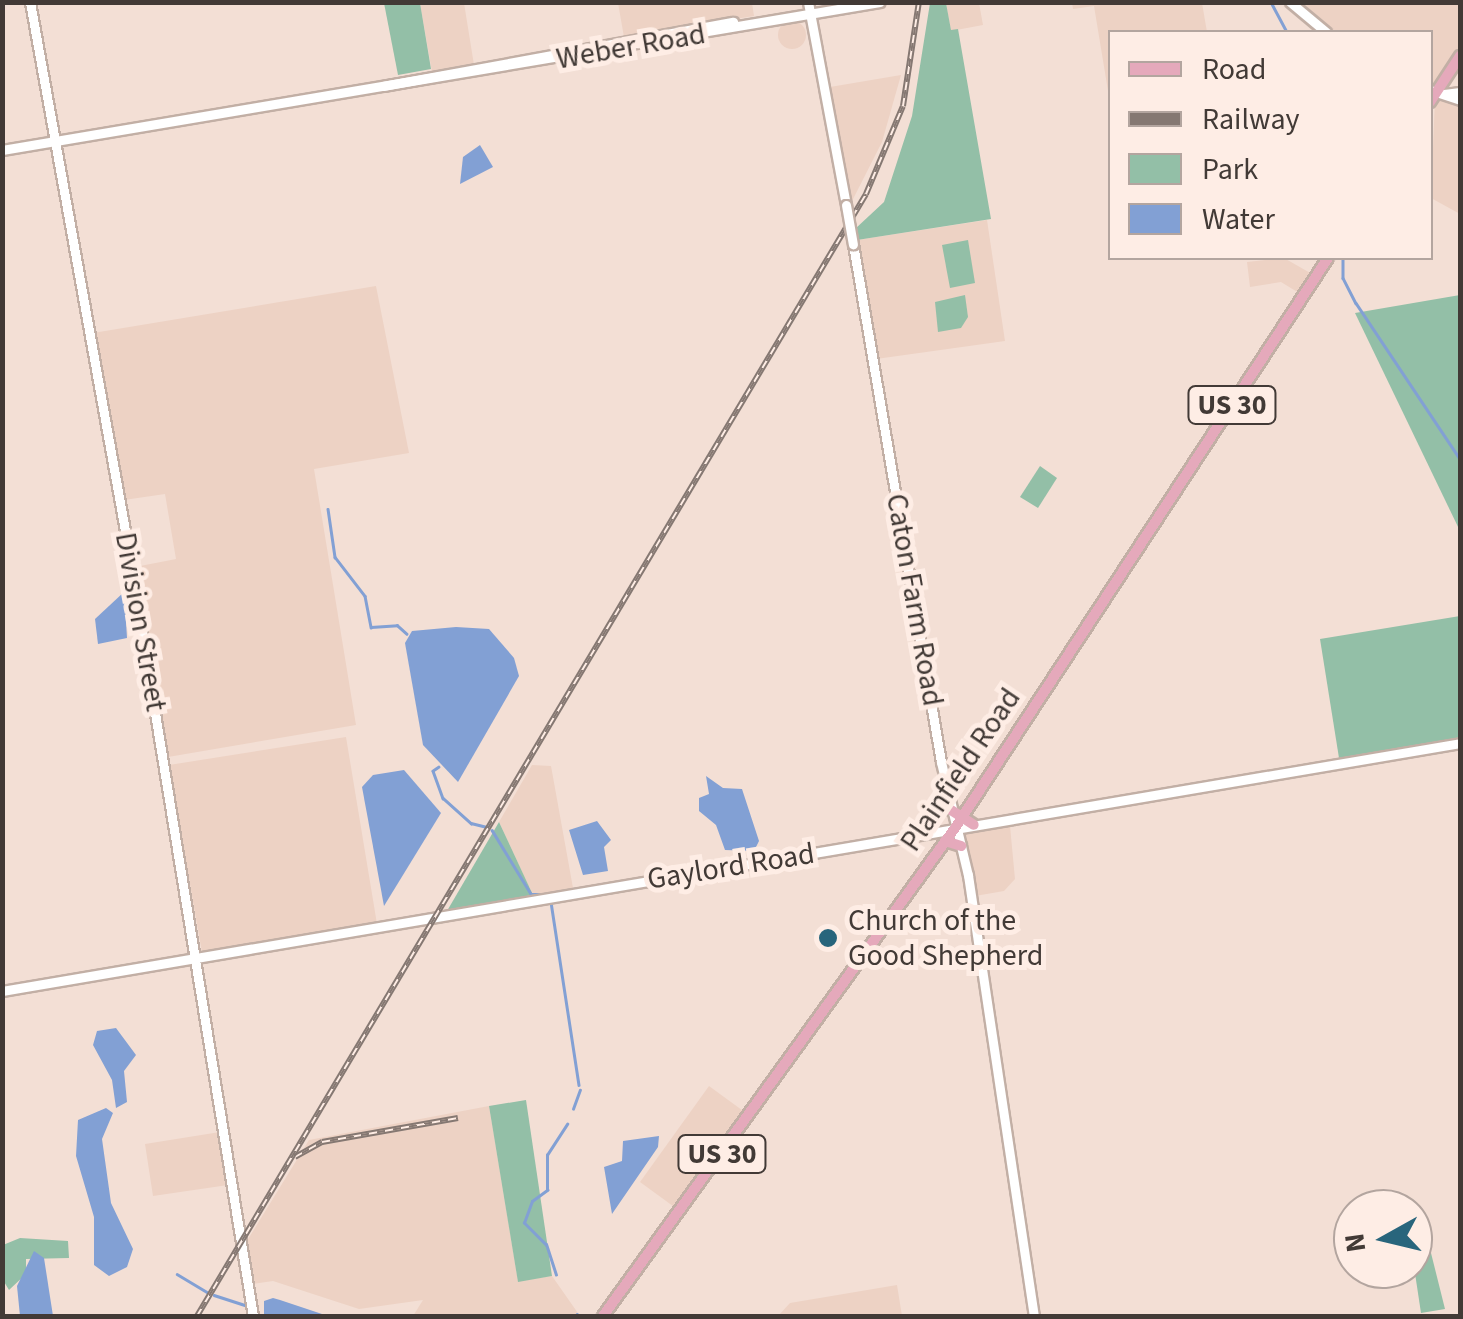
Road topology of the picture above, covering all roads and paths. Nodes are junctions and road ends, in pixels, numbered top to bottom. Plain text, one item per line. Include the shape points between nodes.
1 (30, 2) edge
2 (849, 2) edge
3 (880, 2) edge
4 (1290, 2) edge
5 (809, 9) edge
6 (1324, 30) edge
7 (1460, 56) edge
8 (1460, 92) edge
9 (1435, 94) edge
10 (1460, 100) edge
11 (56, 143) junction
12 (5, 152) edge
13 (1327, 260) edge
14 (1460, 744) edge
15 (951, 810) junction
16 (964, 813) junction
17 (974, 825) junction
18 (955, 828) junction
19 (945, 841) junction
20 (960, 846) junction
21 (197, 958) junction
22 (2, 991) edge
23 (253, 1316) edge
24 (607, 1316) edge
25 (1034, 1316) edge

1 - 11 street, Division Street
2 - 5 street, Weber Road
3 - 5 street, Weber Road
4 - 6 street
5 - 11 street, Weber Road
5 - 15 street, Caton Farm Road, bridge
7 - 9 main road
8 - 9 street
9 - 10 street
11 - 12 street, Weber Road
11 - 21 street, Division Street
13 - 16 main road, Plainfield Road / US 30
14 - 17 street, Gaylord Road
15 - 16 main road
15 - 18 street, Caton Farm Road
16 - 17 main road
16 - 18 main road, Plainfield Road / US 30
17 - 18 street, Gaylord Road
18 - 19 main road, Plainfield Road / US 30
18 - 20 street, Caton Farm Road
18 - 21 street, Gaylord Road
19 - 20 main road
19 - 24 main road, Plainfield Road / US 30
20 - 25 street, Caton Farm Road
21 - 22 street, Gaylord Road
21 - 23 street, Division Street

